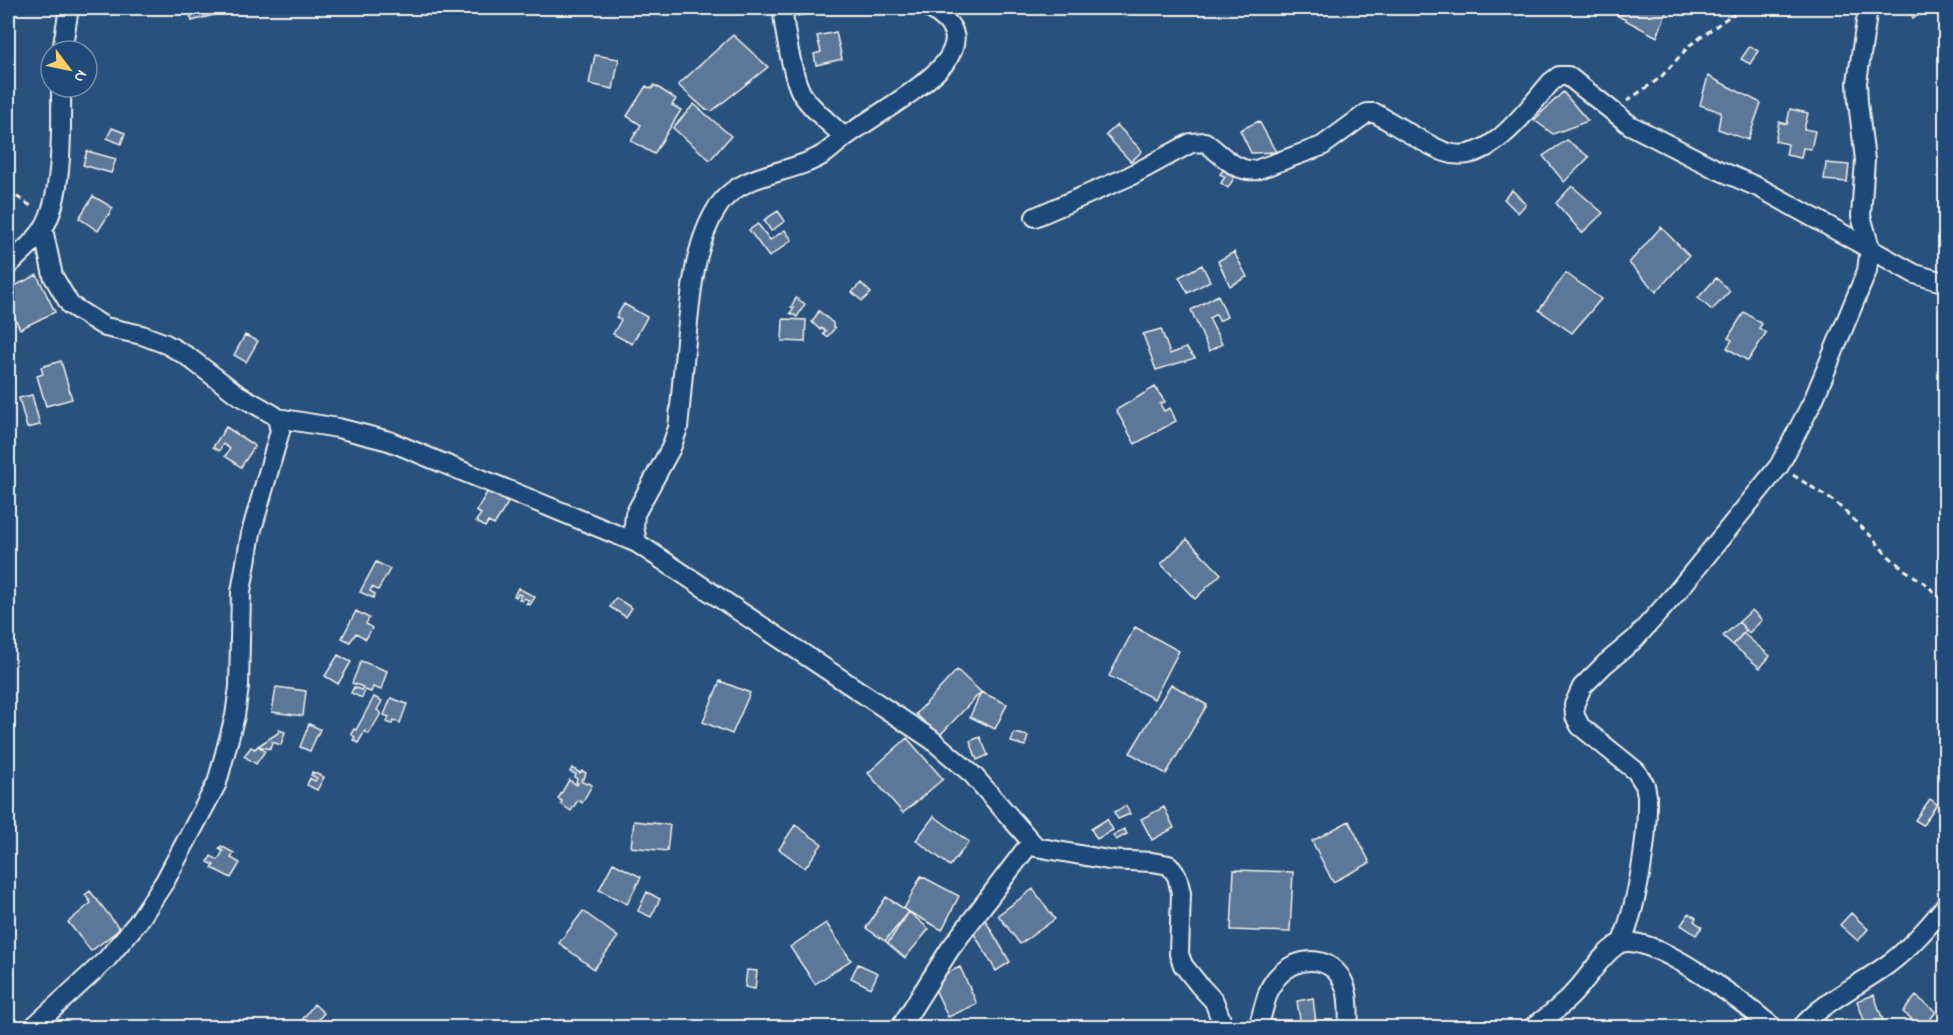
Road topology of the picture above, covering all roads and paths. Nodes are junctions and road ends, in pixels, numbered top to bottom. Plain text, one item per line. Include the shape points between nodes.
1 (69, 8) edge
2 (783, 8) edge
3 (930, 8) edge
4 (1741, 8) edge
5 (1868, 8) edge
6 (64, 39) edge
7 (62, 99) edge
8 (1612, 111) junction
9 (844, 137) junction
10 (8, 191) edge
11 (1035, 217) dead end
12 (45, 224) junction
13 (1870, 248) junction
14 (8, 266) edge
15 (1946, 284) edge
16 (277, 418) junction
17 (1779, 466) junction
18 (637, 543) junction
19 (1946, 604) edge
20 (1031, 842) junction
21 (1946, 905) edge
22 (1622, 942) junction
23 (32, 1028) edge
24 (900, 1028) edge
25 (1224, 1028) edge
26 (1258, 1028) edge
27 (1349, 1028) edge
28 (1532, 1028) edge
29 (1774, 1028) edge
30 (1801, 1028) edge

1 - 6 street
2 - 9 street via 797,85
3 - 9 street via 955,35 946,63
4 - 8 path via 1690,45 1648,88
5 - 13 street via 1857,82 1865,160 1861,216
7 - 12 street via 59,170
8 - 11 street via 1576,81 1560,76 1496,143 1459,155 1445,152 1375,113 1367,113 1322,147 1256,170 1239,169 1205,142 1198,141
8 - 13 street via 1630,125 1760,188
9 - 18 street via 824,154 742,184 721,203 710,221 690,297 678,428 635,513
10 - 12 path via 32,206
12 - 14 street
12 - 16 street via 53,276 70,305 105,327 166,344
13 - 15 street via 1915,274
13 - 17 street via 1866,271 1813,401
16 - 18 street via 389,441
16 - 23 street via 280,431 251,533 240,592 239,687 217,783 138,922 106,960
17 - 19 path via 1835,502 1886,554
17 - 22 street via 1635,639 1589,678 1574,705 1580,726 1642,777 1647,796 1636,896
18 - 20 street via 931,739 973,775
20 - 24 street via 950,949
20 - 25 street via 1036,847 1079,856 1169,865 1181,892 1179,954 1183,965 1214,1001
21 - 30 street via 1888,964 1843,992
22 - 28 street via 1606,954 1557,1011
22 - 29 street via 1638,943 1688,965
26 - 27 street via 1271,987 1280,975 1292,966 1318,960 1331,966 1346,988

